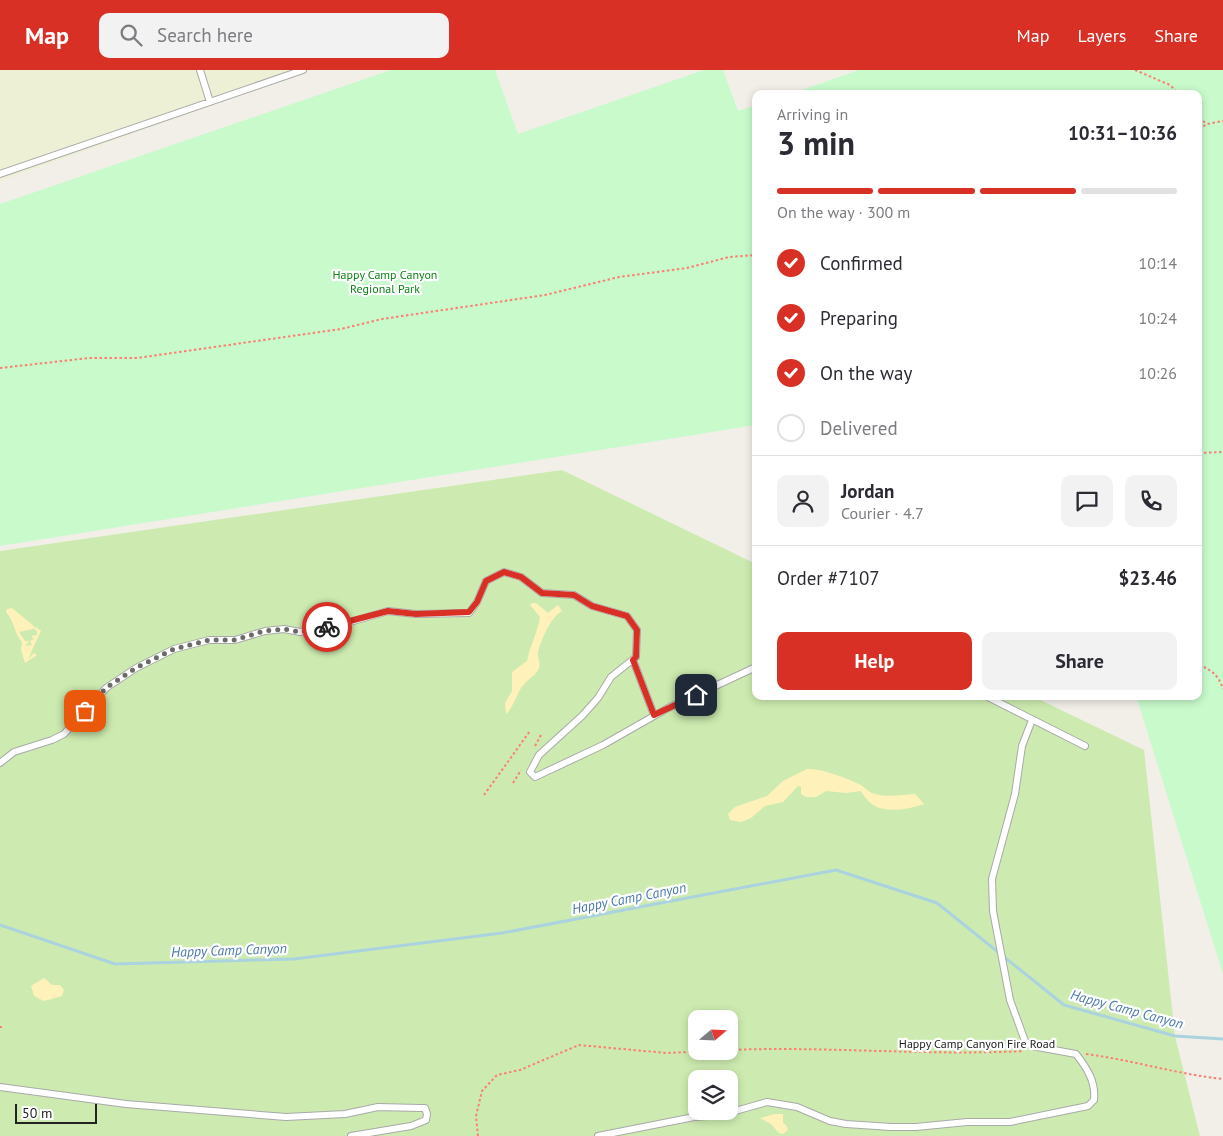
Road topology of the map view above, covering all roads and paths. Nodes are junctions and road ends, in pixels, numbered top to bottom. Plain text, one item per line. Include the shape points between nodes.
1 (200, 70) edge
2 (303, 70) edge
3 (1135, 70) edge
4 (1175, 90) edge
5 (210, 102) junction
6 (1202, 120) edge
7 (1223, 121) edge
8 (1207, 124) junction
9 (1202, 127) edge
10 (0, 174) edge
11 (752, 255) edge
12 (0, 368) edge
13 (1223, 452) edge
14 (1202, 453) edge
15 (633, 660) junction
16 (1202, 666) edge
17 (752, 669) edge
18 (1223, 689) edge
19 (994, 700) edge
20 (654, 715) junction
21 (1032, 720) junction
22 (530, 731) dead end
23 (1085, 746) dead end
24 (0, 763) edge
25 (484, 795) dead end
26 (738, 1050) edge
27 (1028, 1051) dead end
28 (688, 1053) edge
29 (1076, 1054) junction
30 (1223, 1079) edge
31 (0, 1087) edge
32 (351, 1136) edge
33 (478, 1136) edge
34 (598, 1136) edge

1 - 5 lane
2 - 5 lane
3 - 4 path
5 - 10 lane
6 - 8 path
7 - 8 path
8 - 9 path
11 - 12 path via 729,257 688,268 619,276 545,295 382,319 332,330 137,358 89,358
13 - 14 path
15 - 20 lane
15 - 20 lane via 611,677 582,716 539,755 530,772 535,777 544,774 603,746
15 - 24 lane via 636,657 637,630 627,616 592,606 574,595 542,593 521,577 504,572 486,581 469,612 416,614 388,611 336,626 300,632 284,629 264,631 235,640 209,640 174,649 106,688 64,734 14,752
16 - 18 path via 1220,679
17 - 20 lane
19 - 21 lane
21 - 23 lane
21 - 29 lane via 1022,746 1015,794 992,879 993,911 1010,1000 1025,1041 1032,1046
22 - 25 path
26 - 27 path, Happy Camp Canyon Fire Road via 811,1048 980,1054
28 - 33 path via 666,1054 579,1045 520,1070 497,1075 482,1091 476,1116
29 - 30 path via 1151,1064
29 - 34 lane via 1090,1076 1094,1100 1088,1106 1024,1120 872,1127 830,1121 797,1107 767,1102 721,1115 694,1117
31 - 32 lane via 126,1104 286,1117 345,1114 378,1107 424,1108 427,1114 426,1120 416,1125

